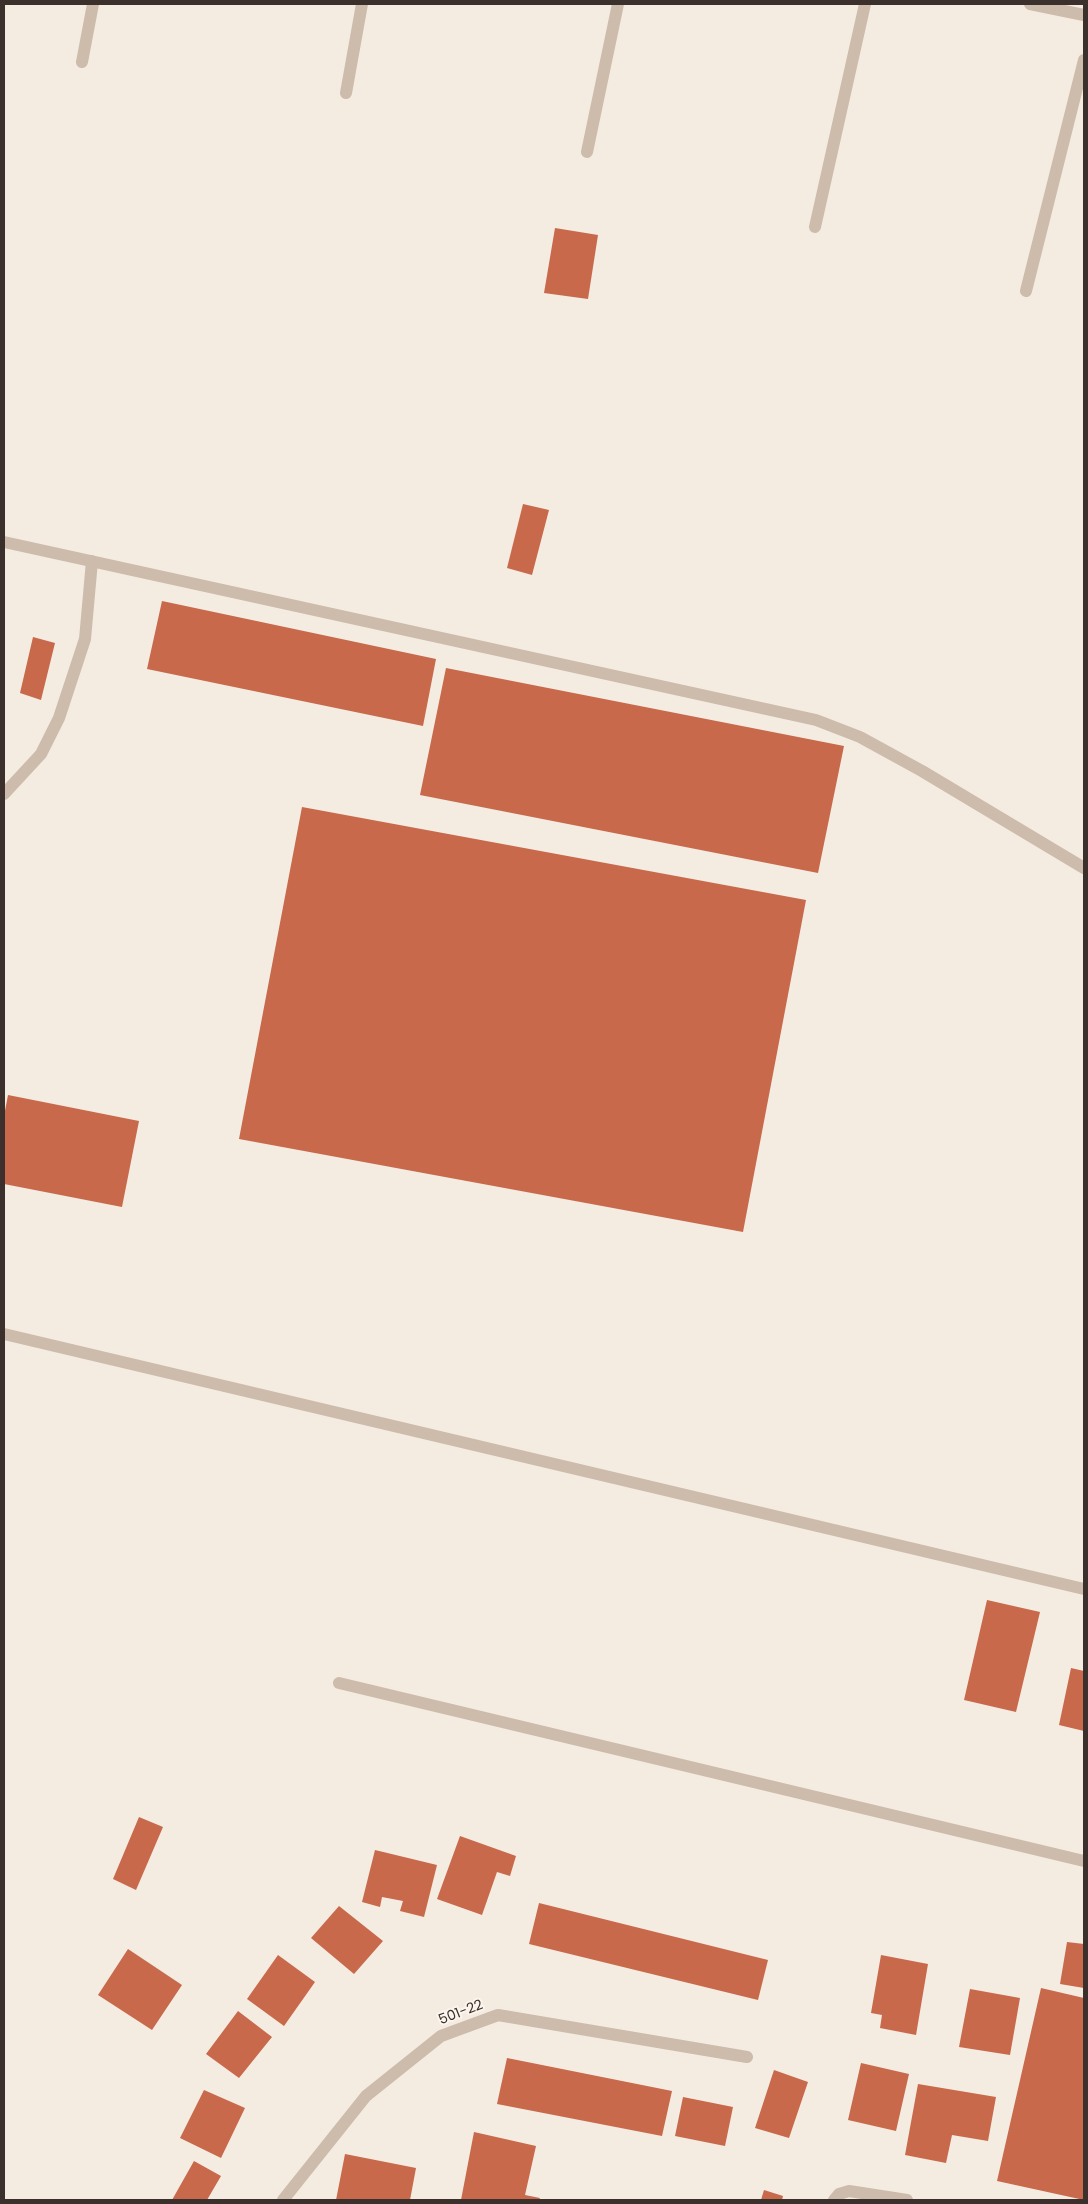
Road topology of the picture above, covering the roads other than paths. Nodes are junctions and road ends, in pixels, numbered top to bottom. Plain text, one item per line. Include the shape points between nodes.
1 (93, 4) edge
2 (362, 4) edge
3 (618, 4) edge
4 (865, 4) edge
5 (1030, 4) edge
6 (1084, 15) edge
7 (1084, 60) edge
8 (82, 62) dead end
9 (346, 93) dead end
10 (587, 152) dead end
11 (815, 227) dead end
12 (1026, 291) dead end
13 (4, 542) edge
14 (92, 561) junction
15 (4, 794) edge
16 (1084, 868) edge
17 (4, 1334) edge
18 (1084, 1589) edge
19 (339, 1683) dead end
20 (1084, 1861) edge
21 (747, 2057) dead end
22 (283, 2200) edge
23 (834, 2200) edge
24 (907, 2200) edge

1 - 8 street
2 - 9 street
3 - 10 street
4 - 11 street
5 - 6 street
7 - 12 street
13 - 14 street
14 - 15 street via 85,639 59,718 41,754
14 - 16 street via 816,720 860,738 922,771
17 - 18 street
19 - 20 street
21 - 22 street, 501-22 via 498,2015 441,2036 366,2096
23 - 24 street via 839,2194 849,2191

